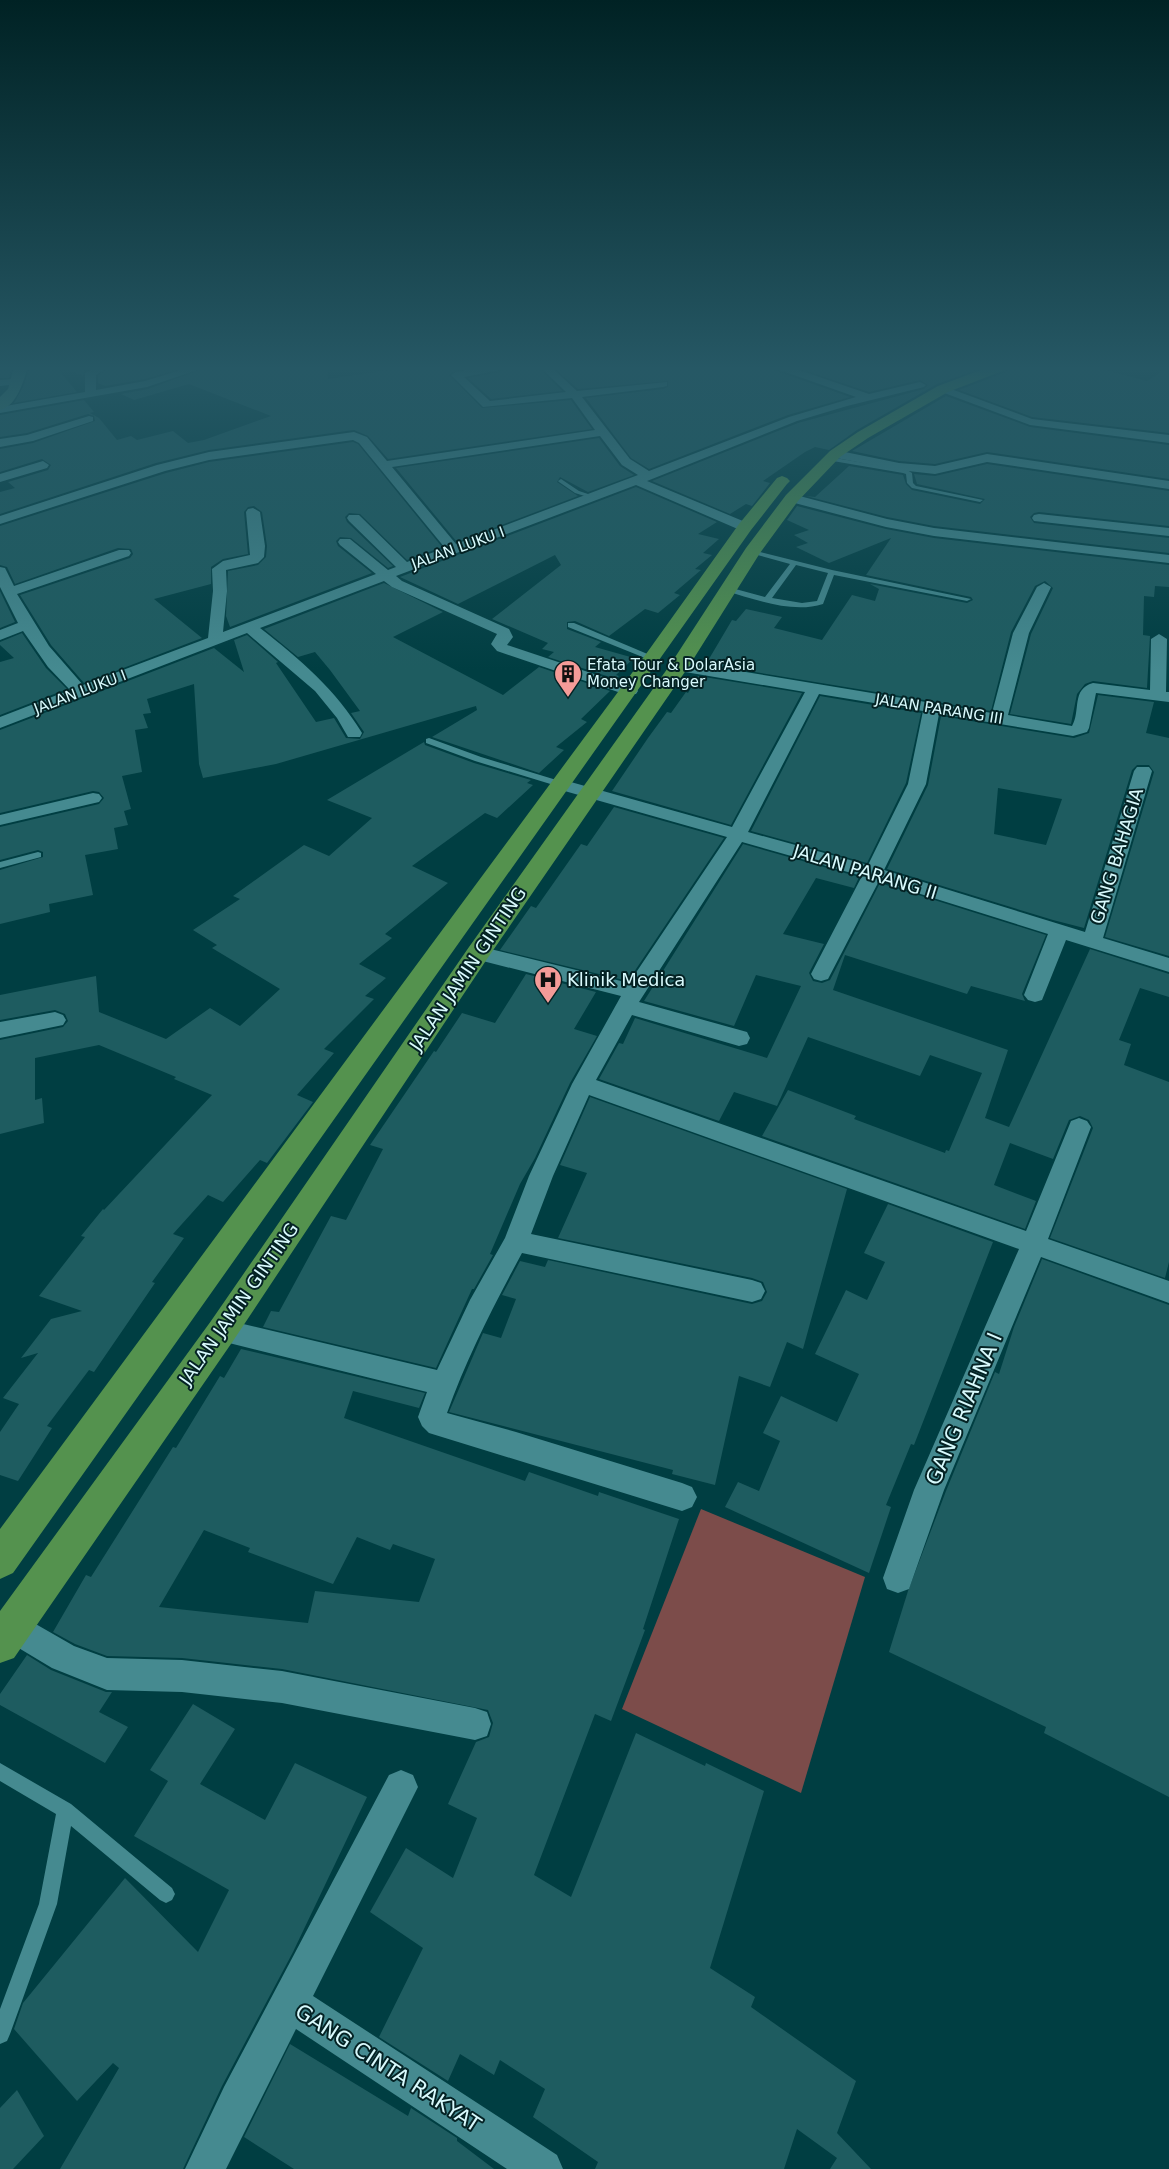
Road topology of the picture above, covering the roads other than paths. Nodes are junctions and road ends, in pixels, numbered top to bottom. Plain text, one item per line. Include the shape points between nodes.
1 (32, 468) edge
2 (160, 468) edge
3 (387, 468) edge
4 (632, 468) edge
5 (666, 468) edge
6 (817, 468) edge
7 (895, 468) edge
8 (925, 468) edge
9 (946, 468) edge
10 (1059, 468) edge
11 (793, 470) dead end
12 (0, 478) edge
13 (641, 478) junction
14 (561, 481) dead end
15 (1169, 484) edge
16 (594, 498) junction
17 (792, 498) junction
18 (980, 500) dead end
19 (253, 512) dead end
20 (354, 518) dead end
21 (1039, 518) dead end
22 (0, 520) edge
23 (745, 527) junction
24 (1154, 531) junction
25 (1169, 532) edge
26 (345, 542) dead end
27 (454, 550) junction
28 (752, 552) junction
29 (124, 553) dead end
30 (1167, 559) edge
31 (794, 562) junction
32 (405, 568) junction
33 (0, 572) edge
34 (832, 572) junction
35 (385, 576) junction
36 (1044, 587) dead end
37 (728, 589) junction
38 (9, 592) junction
39 (768, 598) junction
40 (967, 599) dead end
41 (25, 625) junction
42 (571, 625) dead end
43 (249, 627) junction
44 (0, 634) edge
45 (215, 639) junction
46 (1160, 639) dead end
47 (653, 658) junction
48 (679, 666) junction
49 (814, 688) junction
50 (80, 691) junction
51 (630, 691) junction
52 (1164, 696) edge
53 (932, 707) junction
54 (999, 719) junction
55 (0, 723) edge
56 (354, 733) dead end
57 (429, 741) dead end
58 (1142, 771) dead end
59 (560, 784) junction
60 (590, 793) junction
61 (93, 798) dead end
62 (0, 820) edge
63 (738, 834) junction
64 (38, 855) dead end
65 (0, 865) edge
66 (873, 873) junction
67 (1059, 932) junction
68 (1092, 942) junction
69 (478, 953) junction
70 (1169, 965) edge
71 (821, 974) dead end
72 (1035, 995) dead end
73 (630, 999) junction
74 (56, 1020) dead end
75 (0, 1030) edge
76 (739, 1038) dead end
77 (583, 1084) junction
78 (1078, 1127) dead end
79 (516, 1241) junction
80 (1034, 1243) junction
81 (752, 1291) dead end
82 (1169, 1292) edge
83 (222, 1331) junction
84 (444, 1384) junction
85 (682, 1497) dead end
86 (0, 1560) edge
87 (898, 1578) dead end
88 (6, 1635) edge
89 (475, 1724) dead end
90 (0, 1771) edge
91 (401, 1787) dead end
92 (65, 1810) junction
93 (166, 1894) dead end
94 (290, 2003) junction
95 (0, 2034) edge
96 (205, 2169) edge
97 (543, 2169) edge

1 - 12 street
2 - 22 street
3 - 27 street
4 - 13 street
5 - 13 street, JALAN LUKU I
6 - 17 highway, JALAN JAMIN GINTING
7 - 18 lane via 909,472 910,483 914,486
8 - 9 street
10 - 15 street
11 - 23 highway, JALAN JAMIN GINTING
13 - 16 street, JALAN LUKU I
13 - 23 street
14 - 16 lane
16 - 27 street, JALAN LUKU I
17 - 28 highway, JALAN JAMIN GINTING
17 - 30 street via 934,532
19 - 45 street via 257,557 225,564 219,569
20 - 32 street
21 - 24 street
23 - 47 highway, JALAN JAMIN GINTING
24 - 25 street
24 - 30 street
26 - 35 street
27 - 32 street, JALAN LUKU I
28 - 31 lane
28 - 37 highway, JALAN JAMIN GINTING
29 - 38 street
31 - 34 lane
31 - 39 lane
32 - 35 street, JALAN LUKU I
33 - 38 street
34 - 39 lane via 817,604 799,605
34 - 40 lane
35 - 43 street, JALAN LUKU I
35 - 51 street via 408,590 504,632 505,637 499,644 502,648
36 - 54 street via 1021,633
37 - 39 lane
37 - 48 highway, JALAN JAMIN GINTING
38 - 41 street
41 - 44 street
41 - 50 street via 44,654
42 - 47 lane
43 - 45 street, JALAN LUKU I
43 - 56 street via 330,697
45 - 50 street, JALAN LUKU I
46 - 52 street
47 - 51 highway, JALAN JAMIN GINTING
48 - 49 street, JALAN PARANG III
48 - 60 highway, JALAN JAMIN GINTING
49 - 53 street, JALAN PARANG III
49 - 63 street
50 - 55 street, JALAN LUKU I
51 - 59 highway, JALAN JAMIN GINTING
52 - 54 street, JALAN PARANG III via 1093,688 1087,692 1081,728 1073,731
53 - 54 street, JALAN PARANG III
53 - 66 street via 917,784
57 - 59 lane via 478,760
58 - 68 street, GANG BAHAGIA
59 - 60 street, JALAN PARANG II
59 - 86 highway, JALAN JAMIN GINTING
60 - 63 street, JALAN PARANG II
60 - 69 highway, JALAN JAMIN GINTING
61 - 62 street
63 - 66 street, JALAN PARANG II
63 - 73 street
64 - 65 lane
66 - 67 street, JALAN PARANG II
66 - 71 street
67 - 68 street, JALAN PARANG II
67 - 72 street
68 - 70 street, JALAN PARANG II
69 - 73 street
69 - 83 highway, JALAN JAMIN GINTING
73 - 76 street
73 - 77 street
74 - 75 street
77 - 79 street via 541,1176
77 - 80 street
78 - 80 street, GANG RIAHNA I
79 - 81 street
79 - 84 street via 479,1308
80 - 82 street
80 - 87 street, GANG RIAHNA I via 929,1490
83 - 84 street
83 - 88 highway, JALAN JAMIN GINTING
84 - 85 street via 432,1417 439,1424 516,1444
88 - 89 street via 107,1674 182,1676 282,1687
90 - 92 lane
91 - 94 street
92 - 93 lane
92 - 95 lane via 48,1904
94 - 96 street, GANG CINTA RAKYAT
94 - 97 street, GANG CINTA RAKYAT

